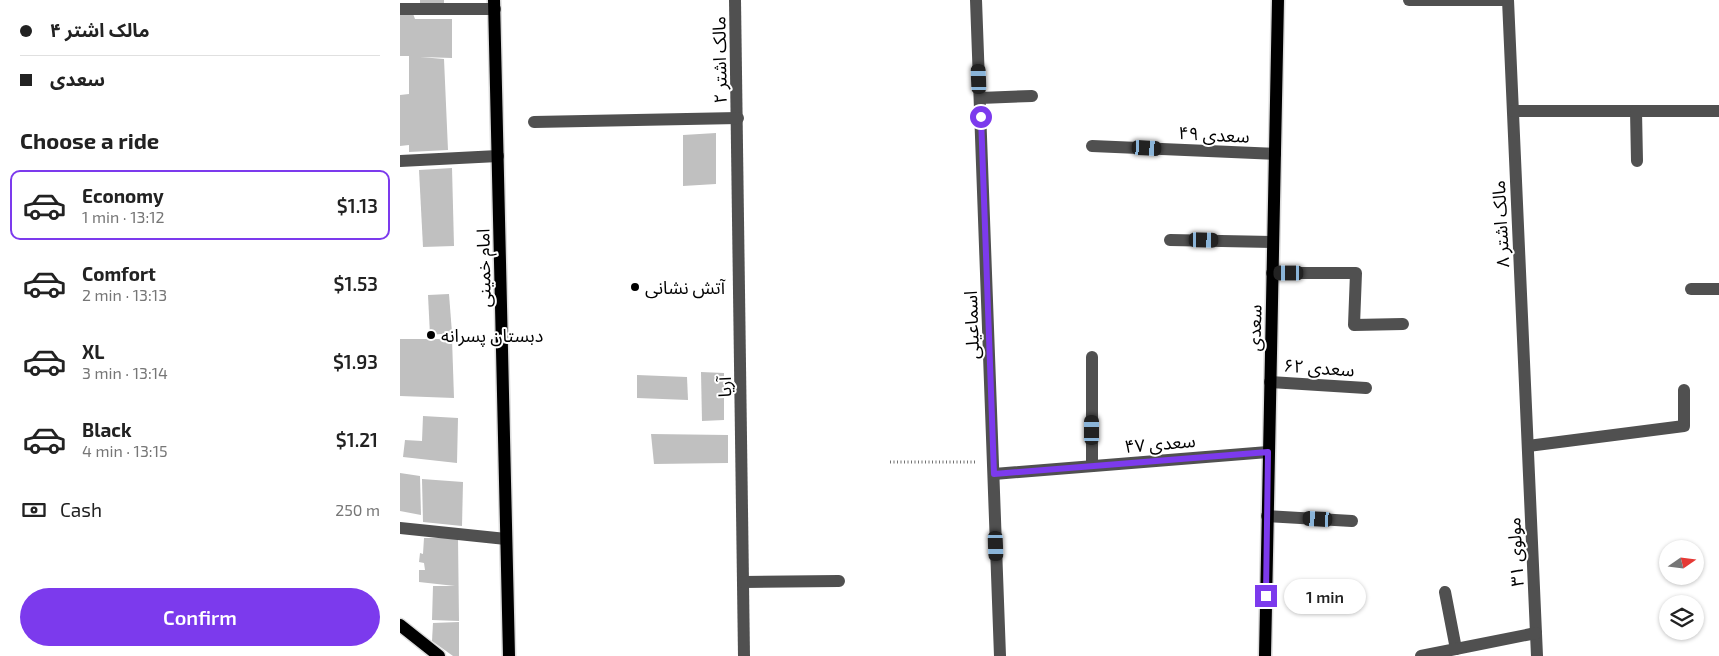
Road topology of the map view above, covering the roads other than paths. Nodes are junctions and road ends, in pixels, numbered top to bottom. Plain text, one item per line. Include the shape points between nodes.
1 (735, 0) edge
2 (976, 0) edge
3 (1278, 0) edge
4 (1409, 0) edge
5 (1508, 0) edge
6 (494, 5) edge
7 (400, 9) edge
8 (1032, 96) dead end
9 (980, 98) junction
10 (1513, 111) junction
11 (1636, 111) junction
12 (1719, 112) edge
13 (738, 118) junction
14 (534, 122) dead end
15 (1092, 146) dead end
16 (1275, 154) junction
17 (498, 156) junction
18 (400, 161) edge
19 (1637, 161) dead end
20 (1170, 240) dead end
21 (1273, 242) junction
22 (1272, 273) junction
23 (1719, 289) edge
24 (1691, 290) dead end
25 (1403, 324) dead end
26 (1092, 358) dead end
27 (1270, 382) junction
28 (1366, 388) dead end
29 (1684, 390) dead end
30 (1528, 446) junction
31 (1268, 452) junction
32 (1092, 466) junction
33 (994, 468) junction
34 (1267, 516) junction
35 (1352, 521) dead end
36 (400, 528) edge
37 (506, 539) junction
38 (839, 581) dead end
39 (744, 582) junction
40 (1445, 592) dead end
41 (400, 625) edge
42 (1536, 633) junction
43 (1456, 649) junction
44 (439, 656) edge
45 (509, 656) edge
46 (744, 656) edge
47 (1000, 656) edge
48 (1264, 656) edge
49 (1420, 656) edge
50 (1537, 656) edge

1 - 13 street, مالک اشتر ۲
2 - 9 street, اسماعیلی
3 - 16 main road, سعدی
4 - 5 street
5 - 10 street, مالک اشتر ۸
6 - 7 street
6 - 17 main road, امام خمینی
8 - 9 street
9 - 33 street, اسماعیلی
10 - 11 street
10 - 30 street, مالک اشتر ۸
11 - 12 street
11 - 19 street
13 - 14 street
13 - 39 street, آریا
15 - 16 street, سعدی ۴۹
16 - 21 main road, سعدی
17 - 18 street
17 - 37 main road, امام خمینی
20 - 21 street
21 - 22 main road, سعدی
22 - 25 street via 1356,273 1354,325
22 - 27 main road, سعدی
23 - 24 street
26 - 32 street
27 - 28 street, سعدی ۶۲
27 - 31 main road, سعدی
29 - 30 street via 1684,426
30 - 42 street, مولوی ۳۱
31 - 32 street, سعدی ۴۷
31 - 34 main road, سعدی
32 - 33 street, سعدی ۴۷
33 - 47 street, اسماعیلی
34 - 35 street
34 - 48 main road, سعدی
36 - 37 street
37 - 45 main road, امام خمینی
38 - 39 street
39 - 46 street, آریا
40 - 43 street
41 - 44 main road
42 - 43 street
42 - 50 street, مولوی ۳۱
43 - 49 street

